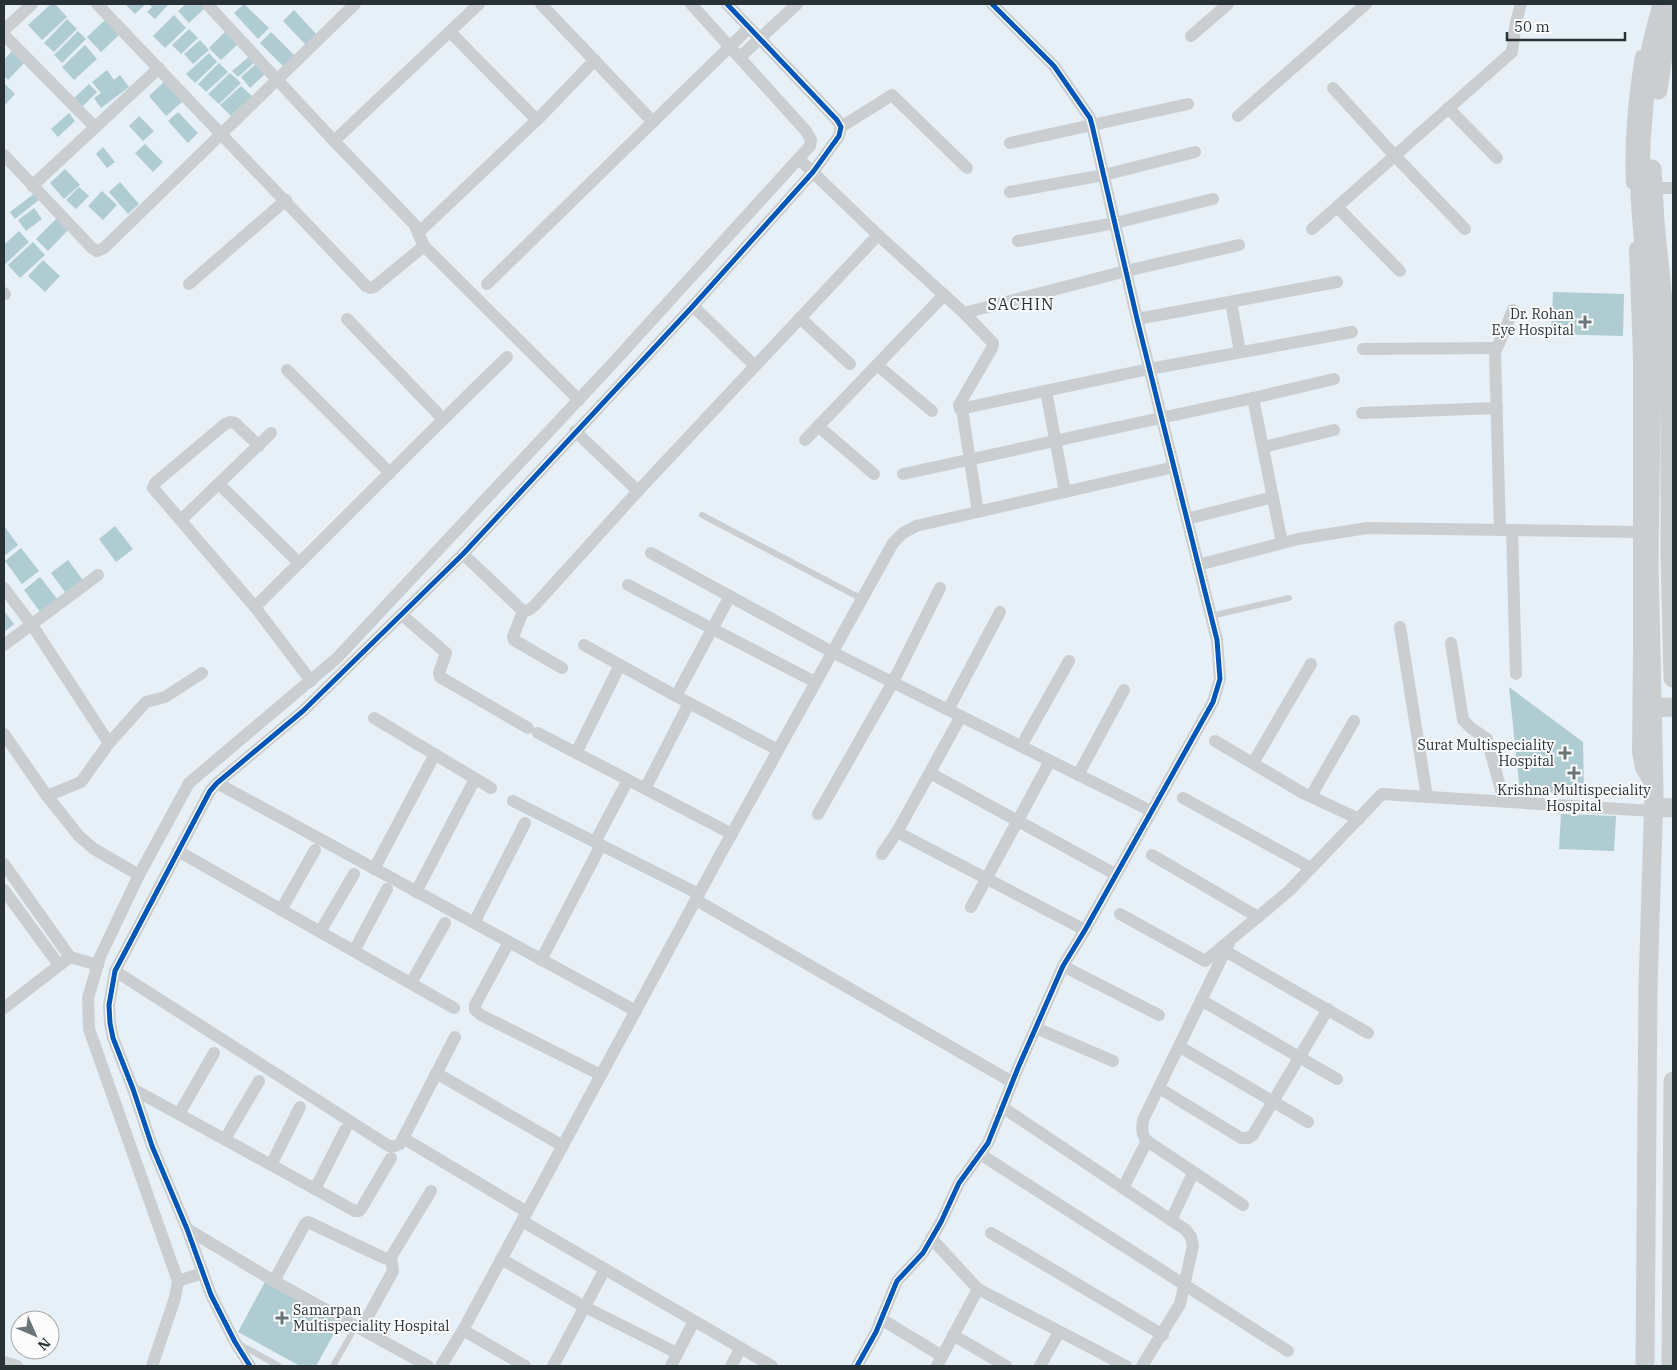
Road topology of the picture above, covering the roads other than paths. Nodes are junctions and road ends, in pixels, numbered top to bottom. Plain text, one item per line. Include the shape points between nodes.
1 (32, 4) edge
2 (97, 4) edge
3 (355, 4) edge
4 (479, 4) edge
5 (541, 4) edge
6 (691, 4) edge
7 (727, 4) edge
8 (796, 4) edge
9 (992, 4) edge
10 (1228, 4) edge
11 (1366, 4) edge
12 (1521, 4) edge
13 (1655, 4) edge
14 (1662, 4) edge
15 (212, 6) edge
16 (1673, 15) edge
17 (749, 28) junction
18 (4, 30) edge
19 (450, 32) junction
20 (4, 34) edge
21 (1191, 36) dead end
22 (759, 39) junction
23 (730, 46) junction
24 (740, 57) junction
25 (595, 60) junction
26 (159, 68) junction
27 (276, 79) junction
28 (1333, 88) dead end
29 (1188, 104) dead end
30 (1448, 108) junction
31 (1238, 116) dead end
32 (537, 120) junction
33 (653, 122) junction
34 (1092, 125) junction
35 (95, 127) junction
36 (841, 127) junction
37 (222, 133) junction
38 (334, 141) junction
39 (1010, 143) dead end
40 (1195, 152) dead end
41 (4, 156) edge
42 (1394, 156) junction
43 (1497, 158) dead end
44 (799, 159) junction
45 (967, 168) dead end
46 (813, 172) junction
47 (1104, 175) junction
48 (32, 186) junction
49 (1673, 188) edge
50 (1632, 189) junction
51 (1010, 192) dead end
52 (1213, 199) dead end
53 (286, 200) junction
54 (1337, 207) junction
55 (1115, 223) junction
56 (1312, 229) dead end
57 (1465, 229) dead end
58 (418, 233) junction
59 (878, 235) junction
60 (1018, 241) dead end
61 (1239, 245) dead end
62 (424, 246) junction
63 (1126, 271) junction
64 (1400, 271) dead end
65 (1337, 282) dead end
66 (189, 284) dead end
67 (487, 284) dead end
68 (944, 295) junction
69 (1231, 302) junction
70 (693, 306) junction
71 (1513, 310) dead end
72 (964, 313) junction
73 (800, 318) junction
74 (347, 319) dead end
75 (1137, 319) junction
76 (1673, 327) edge
77 (1638, 330) junction
78 (1352, 332) dead end
79 (1496, 348) junction
80 (1362, 349) dead end
81 (1240, 352) junction
82 (508, 357) dead end
83 (850, 364) dead end
84 (755, 366) junction
85 (876, 366) junction
86 (1149, 369) junction
87 (287, 370) dead end
88 (1334, 379) dead end
89 (1046, 391) junction
90 (1253, 398) junction
91 (579, 400) junction
92 (1497, 408) junction
93 (962, 409) junction
94 (932, 411) dead end
95 (1362, 413) dead end
96 (1161, 417) junction
97 (443, 419) junction
98 (818, 426) junction
99 (1334, 430) dead end
100 (575, 431) junction
101 (271, 434) dead end
102 (805, 440) dead end
103 (1056, 440) junction
104 (259, 446) junction
105 (1263, 447) junction
106 (971, 460) junction
107 (1174, 467) junction
108 (390, 473) junction
109 (874, 474) dead end
110 (903, 474) dead end
111 (219, 484) junction
112 (638, 491) junction
113 (1065, 492) junction
114 (1273, 497) junction
115 (978, 512) junction
116 (702, 515) dead end
117 (1187, 519) junction
118 (181, 520) junction
119 (1506, 530) junction
120 (1639, 532) junction
121 (1282, 543) junction
122 (651, 553) dead end
123 (463, 554) junction
124 (299, 563) junction
125 (1198, 565) junction
126 (98, 576) dead end
127 (628, 585) dead end
128 (4, 588) edge
129 (940, 588) dead end
130 (730, 596) junction
131 (1289, 598) dead end
132 (863, 600) junction
133 (255, 607) junction
134 (524, 611) junction
135 (1000, 612) dead end
136 (402, 615) junction
137 (1211, 616) junction
138 (32, 626) junction
139 (1400, 627) dead end
140 (713, 628) junction
141 (1451, 643) dead end
142 (4, 645) edge
143 (584, 645) dead end
144 (832, 652) junction
145 (1069, 661) dead end
146 (1311, 664) dead end
147 (620, 665) junction
148 (562, 668) dead end
149 (202, 673) dead end
150 (1516, 674) dead end
151 (1673, 678) edge
152 (311, 681) junction
153 (815, 682) junction
154 (893, 682) junction
155 (1124, 690) dead end
156 (676, 696) junction
157 (689, 703) junction
158 (1673, 707) edge
159 (1652, 708) junction
160 (277, 709) junction
161 (948, 710) junction
162 (961, 716) junction
163 (374, 718) dead end
164 (1354, 720) dead end
165 (290, 723) junction
166 (4, 734) edge
167 (1216, 742) dead end
168 (109, 743) junction
169 (1021, 746) junction
170 (778, 750) junction
171 (576, 753) junction
172 (435, 754) junction
173 (1050, 761) junction
174 (1253, 763) junction
175 (930, 773) junction
176 (1078, 774) junction
177 (475, 779) junction
178 (628, 780) junction
179 (217, 783) junction
180 (491, 788) dead end
181 (645, 789) junction
182 (47, 796) junction
183 (1311, 796) junction
184 (1427, 797) junction
185 (1183, 798) dead end
186 (513, 801) dead end
187 (1504, 802) junction
188 (1654, 803) junction
189 (1673, 808) edge
190 (1151, 811) junction
191 (818, 814) dead end
192 (1359, 819) junction
193 (1018, 820) junction
194 (525, 824) dead end
195 (897, 832) junction
196 (732, 834) junction
197 (598, 844) junction
198 (315, 850) dead end
199 (178, 851) junction
200 (882, 854) dead end
201 (1152, 855) dead end
202 (4, 864) edge
203 (1311, 868) junction
204 (374, 869) junction
205 (354, 874) dead end
206 (1115, 874) junction
207 (139, 875) junction
208 (987, 878) junction
209 (387, 889) dead end
210 (4, 890) edge
211 (416, 892) junction
212 (698, 897) junction
213 (971, 906) dead end
214 (281, 910) junction
215 (1120, 914) dead end
216 (1258, 917) junction
217 (445, 923) dead end
218 (474, 923) junction
219 (1085, 930) junction
220 (320, 932) junction
221 (1232, 939) junction
222 (509, 942) junction
223 (354, 951) junction
224 (1226, 951) junction
225 (70, 957) junction
226 (540, 960) junction
227 (59, 965) junction
228 (98, 965) junction
229 (1063, 966) junction
230 (115, 971) junction
231 (411, 983) junction
232 (1202, 1000) junction
233 (4, 1008) edge
234 (454, 1008) dead end
235 (1328, 1010) junction
236 (636, 1011) junction
237 (1159, 1016) dead end
238 (1036, 1028) junction
239 (1368, 1033) dead end
240 (455, 1037) dead end
241 (1180, 1048) junction
242 (214, 1052) dead end
243 (1300, 1058) junction
244 (1113, 1061) dead end
245 (1648, 1069) junction
246 (1673, 1070) edge
247 (436, 1073) junction
248 (601, 1075) junction
249 (1338, 1079) dead end
250 (259, 1080) dead end
251 (1673, 1081) edge
252 (1012, 1082) junction
253 (1158, 1088) junction
254 (133, 1089) junction
255 (1274, 1101) junction
256 (1673, 1102) edge
257 (300, 1107) dead end
258 (1002, 1108) junction
259 (179, 1114) junction
260 (1308, 1122) dead end
261 (345, 1130) dead end
262 (403, 1138) junction
263 (224, 1139) junction
264 (1147, 1141) junction
265 (563, 1146) junction
266 (980, 1154) junction
267 (391, 1158) dead end
268 (271, 1166) junction
269 (1193, 1173) junction
270 (1123, 1188) junction
271 (315, 1189) junction
272 (431, 1191) dead end
273 (1242, 1205) dead end
274 (524, 1216) junction
275 (1170, 1220) junction
276 (187, 1229) junction
277 (991, 1233) dead end
278 (931, 1238) junction
279 (391, 1257) junction
280 (501, 1259) junction
281 (605, 1270) junction
282 (203, 1273) junction
283 (178, 1281) junction
284 (274, 1281) junction
285 (1185, 1286) junction
286 (978, 1289) junction
287 (1646, 1300) junction
288 (1671, 1301) junction
289 (585, 1307) junction
290 (881, 1319) junction
291 (694, 1321) junction
292 (359, 1328) junction
293 (463, 1330) junction
294 (1059, 1332) junction
295 (953, 1335) junction
296 (1163, 1335) junction
297 (235, 1342) junction
298 (741, 1348) junction
299 (1288, 1351) dead end
300 (677, 1353) junction
301 (939, 1361) edge
302 (4, 1362) edge
303 (17, 1366) edge
304 (152, 1366) edge
305 (250, 1366) edge
306 (279, 1366) edge
307 (333, 1366) edge
308 (428, 1366) edge
309 (442, 1366) edge
310 (525, 1366) edge
311 (552, 1366) edge
312 (671, 1366) edge
313 (731, 1366) edge
314 (772, 1366) edge
315 (856, 1366) edge
316 (1006, 1366) edge
317 (1040, 1366) edge
318 (1126, 1366) edge
319 (1142, 1366) edge
320 (1645, 1366) edge
321 (1671, 1366) edge

1 - 18 street
2 - 26 street
3 - 27 street
4 - 19 street
5 - 25 street
6 - 23 street
7 - 17 street
8 - 22 street
9 - 34 street via 1054,66
10 - 21 street
11 - 31 street
12 - 30 street via 1512,52
13 - 50 street via 1643,40 1633,102
14 - 159 main road via 1644,93 1640,197 1652,349 1649,560
15 - 27 street
16 - 151 main road via 1666,36 1653,119 1652,163 1669,360
17 - 22 street
17 - 23 street
19 - 32 street
19 - 38 street
20 - 35 street
22 - 24 street
22 - 36 street
23 - 24 street
23 - 33 street
24 - 44 street via 806,131 811,140 810,146
25 - 32 street
25 - 33 street
26 - 35 street
26 - 37 street
27 - 37 street
27 - 38 street
28 - 42 street
29 - 34 street
30 - 42 street
30 - 43 street
32 - 58 street
33 - 67 street
34 - 39 street
34 - 47 street
35 - 48 street
36 - 45 street via 892,95
36 - 46 street via 839,136
37 - 48 street via 104,248 97,251
37 - 53 street
38 - 58 street via 414,224
40 - 47 street
41 - 48 street
42 - 54 street
42 - 57 street
44 - 46 street
44 - 91 street
46 - 59 street
46 - 70 street
47 - 51 street
47 - 55 street
49 - 50 street
50 - 77 street
52 - 55 street
53 - 62 street via 370,288
53 - 66 street
54 - 56 street
54 - 64 street
55 - 60 street
55 - 63 street
58 - 62 street
59 - 68 street
59 - 73 street
61 - 63 street
62 - 91 street
63 - 72 street
63 - 75 street
65 - 69 street
68 - 72 street
68 - 85 street
69 - 75 street
69 - 81 street
70 - 84 street
70 - 100 street
71 - 79 street
72 - 93 street via 993,343 959,405
73 - 83 street
73 - 84 street
74 - 97 street
75 - 86 street
76 - 77 street
77 - 120 street
78 - 81 street
79 - 80 street
79 - 92 street
81 - 86 street
82 - 97 street
84 - 112 street
85 - 94 street
85 - 98 street
86 - 89 street
86 - 96 street
87 - 108 street
88 - 90 street
89 - 93 street
89 - 103 street
90 - 96 street
90 - 105 street
91 - 152 street
92 - 95 street
92 - 119 street
93 - 106 street
96 - 103 street
96 - 107 street
97 - 108 street
98 - 102 street
98 - 109 street
99 - 105 street
100 - 112 street
100 - 123 street
101 - 104 street
103 - 106 street
103 - 113 street
104 - 111 street
104 - 118 street via 230,422 155,483 153,488 157,494
105 - 114 street
106 - 110 street
106 - 115 street
107 - 113 street
107 - 117 street
108 - 124 street
111 - 118 street
111 - 124 street
112 - 134 street via 535,605
113 - 115 street
114 - 117 street
114 - 121 street
115 - 132 street via 916,526 903,533 894,543
116 - 132 lane
117 - 125 street
118 - 133 street
119 - 120 street
119 - 121 street via 1367,528
119 - 150 street
120 - 188 street via 1638,752
121 - 125 street
122 - 130 street
123 - 134 street
123 - 136 street
124 - 133 street
125 - 137 street
126 - 138 street
127 - 140 street
128 - 138 street
129 - 154 street
130 - 140 street
130 - 144 street
131 - 137 lane
132 - 144 street
133 - 152 street
134 - 148 street via 514,640
135 - 161 street
136 - 165 street
136 - 171 street via 446,653 440,673 443,680
137 - 190 street via 1217,640 1220,679 1213,702
138 - 142 street
138 - 168 street
139 - 184 street
140 - 153 street
140 - 156 street
141 - 187 street via 1462,720 1487,740
143 - 147 street
144 - 153 street
144 - 154 street
145 - 169 street
146 - 174 street
147 - 156 street
147 - 171 street
149 - 168 street via 165,697 146,702
152 - 160 street
153 - 170 street
154 - 161 street
154 - 191 street
155 - 176 street
156 - 157 street
157 - 170 street
157 - 181 street
158 - 159 main road
159 - 188 main road
160 - 165 street
160 - 207 street via 189,783
161 - 162 street
162 - 169 street
162 - 175 street
163 - 172 street
164 - 183 street
165 - 179 street
166 - 182 street
167 - 174 street
168 - 182 street via 81,782
169 - 173 street
170 - 196 street
171 - 178 street
172 - 177 street
172 - 204 street
173 - 176 street
173 - 193 street
174 - 183 street
175 - 193 street
175 - 195 street
176 - 190 street
177 - 180 street
177 - 211 street
178 - 181 street
178 - 197 street
179 - 199 street
179 - 204 street
181 - 196 street
182 - 207 street via 85,842
183 - 192 street
184 - 187 street
184 - 192 street via 1382,794
185 - 203 street
186 - 197 street
187 - 188 street
188 - 189 main road
188 - 245 main road
190 - 206 street
192 - 203 street
193 - 206 street
193 - 208 street
194 - 218 street
195 - 200 street
195 - 208 street
196 - 212 street
197 - 212 street
197 - 226 street
198 - 214 street
199 - 214 street
199 - 230 street
201 - 216 street
202 - 225 street
203 - 216 street
204 - 211 street
205 - 220 street
206 - 219 street
207 - 228 street
208 - 213 street
208 - 219 street
209 - 223 street
210 - 227 street
211 - 218 street
212 - 236 street
212 - 252 street
214 - 220 street
215 - 221 street via 1205,961
216 - 221 street
217 - 231 street
218 - 222 street
219 - 229 street
220 - 223 street
221 - 224 street
222 - 226 street
222 - 248 street via 475,1005 476,1010
223 - 231 street
224 - 232 street
224 - 235 street
225 - 227 street
225 - 228 street
226 - 236 street
227 - 233 street
228 - 283 street via 88,998 89,1028
229 - 237 street
229 - 238 street
230 - 254 street via 109,1005 110,1023
230 - 262 street via 388,1146 400,1144
231 - 234 street
232 - 241 street
232 - 243 street
235 - 239 street
235 - 243 street
236 - 248 street
238 - 244 street
238 - 252 street
240 - 247 street
241 - 253 street
241 - 255 street
242 - 259 street
243 - 249 street
243 - 255 street
245 - 246 main road
245 - 287 main road
247 - 262 street
247 - 265 street
248 - 265 street
250 - 263 street
251 - 256 main road
252 - 258 street
253 - 255 street via 1242,1138 1252,1135
253 - 264 street via 1143,1120 1142,1130
254 - 259 street
254 - 276 street via 152,1146
255 - 260 street
256 - 288 main road
257 - 268 street
258 - 266 street
258 - 270 street
259 - 263 street
261 - 271 street
262 - 274 street
263 - 268 street
264 - 269 street
264 - 270 street
265 - 274 street
266 - 278 street via 959,1183
266 - 285 street
267 - 271 street via 358,1212
268 - 271 street
269 - 273 street
269 - 275 street
270 - 275 street
272 - 279 street
274 - 280 street
274 - 281 street
275 - 285 street via 1192,1237
276 - 282 street
276 - 284 street
277 - 296 street
278 - 286 street
278 - 290 street via 923,1253 897,1281
279 - 284 street via 382,1257 308,1222
279 - 292 street via 393,1271
280 - 289 street
280 - 293 street
281 - 289 street
281 - 291 street
282 - 283 street
282 - 297 street
283 - 304 street
284 - 292 street
285 - 296 street via 1180,1304
285 - 299 street
286 - 294 street
286 - 295 street
287 - 288 main road
287 - 320 main road
288 - 321 main road
289 - 300 street
289 - 311 street
290 - 301 street
290 - 315 street
291 - 298 street
291 - 300 street
292 - 307 lane
292 - 308 street
293 - 309 street
293 - 310 street
294 - 317 street
294 - 318 street
295 - 301 street
295 - 316 street
296 - 319 street
297 - 305 street
297 - 306 lane
298 - 313 street
298 - 314 street
300 - 312 street
302 - 303 street

